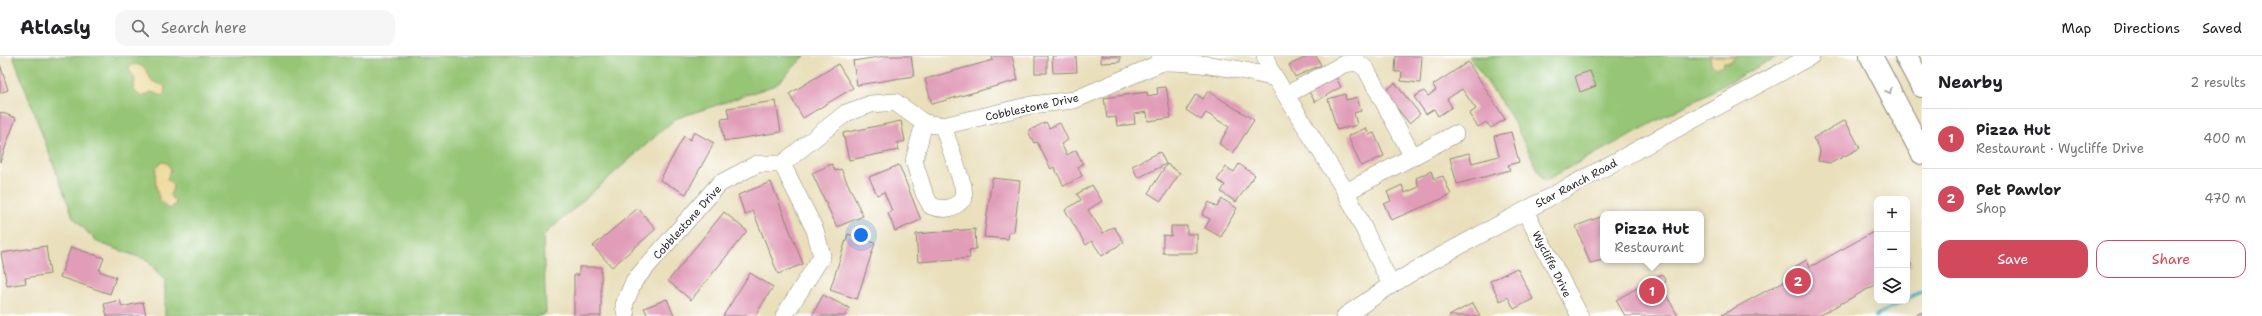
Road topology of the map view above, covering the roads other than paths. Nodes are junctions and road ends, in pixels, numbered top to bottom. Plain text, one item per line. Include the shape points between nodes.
1 (1265, 56) edge
2 (1811, 56) edge
3 (1872, 56) edge
4 (1906, 56) edge
5 (1161, 59) edge
6 (1275, 78) junction
7 (1922, 86) edge
8 (1286, 95) junction
9 (924, 123) junction
10 (943, 126) junction
11 (1455, 134) dead end
12 (1922, 154) edge
13 (1413, 157) junction
14 (782, 164) junction
15 (1346, 192) junction
16 (1525, 212) junction
17 (1391, 285) junction
18 (1575, 314) edge
19 (626, 316) edge
20 (784, 316) edge
21 (1345, 316) edge

1 - 6 street
2 - 16 street, Star Ranch Road
3 -> 12 highway
4 - 7 highway
5 - 6 street, Cobblestone Drive via 1233,67
5 - 10 street, Cobblestone Drive via 1074,100 1031,105
6 - 8 street
8 - 13 street via 1344,64 1357,62 1366,69
8 - 15 street
9 - 10 street, Cobblestone Drive
9 - 10 street via 914,161 931,206 942,210 956,207 964,198 963,186
9 - 14 street, Cobblestone Drive via 895,102 871,104 846,113
11 - 13 street
13 - 15 street
14 - 19 street, Cobblestone Drive via 757,164 719,184 634,281 624,305
14 - 20 street via 815,230 822,256
15 - 17 street
16 - 17 street, Star Ranch Road
16 - 18 street, Wycliffe Drive
17 - 21 street, Star Ranch Road

